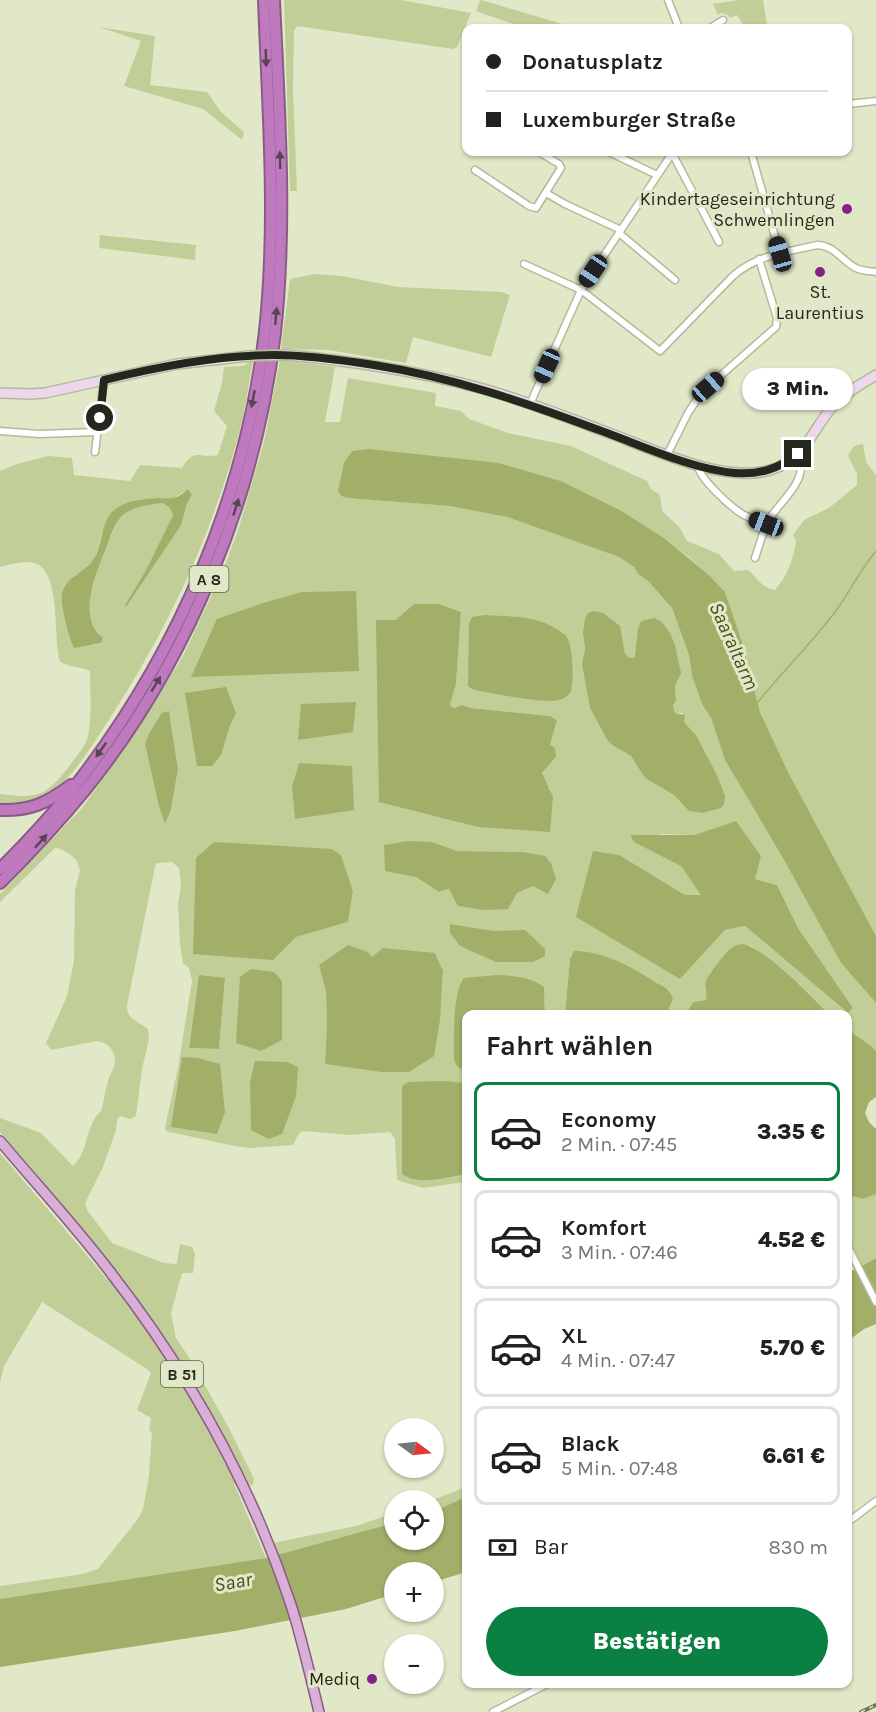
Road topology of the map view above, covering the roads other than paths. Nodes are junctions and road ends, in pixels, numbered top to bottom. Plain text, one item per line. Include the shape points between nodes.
1 (264, 0) edge
2 (274, 0) edge
3 (668, 0) edge
4 (723, 20) dead end
5 (677, 24) edge
6 (716, 24) edge
7 (876, 101) edge
8 (852, 104) edge
9 (545, 156) edge
10 (617, 156) edge
11 (671, 156) edge
12 (676, 156) edge
13 (752, 156) edge
14 (475, 170) dead end
15 (657, 175) junction
16 (546, 193) junction
17 (620, 231) junction
18 (719, 242) dead end
19 (780, 254) junction
20 (759, 259) junction
21 (524, 264) dead end
22 (876, 272) edge
23 (675, 280) dead end
24 (581, 290) junction
25 (876, 375) edge
26 (104, 380) junction
27 (0, 393) edge
28 (530, 404) junction
29 (0, 431) edge
30 (97, 432) junction
31 (95, 452) dead end
32 (798, 454) junction
33 (667, 455) junction
34 (699, 466) junction
35 (766, 524) junction
36 (754, 558) dead end
37 (87, 771) junction
38 (0, 810) edge
39 (0, 869) edge
40 (0, 883) edge
41 (0, 1141) edge
42 (852, 1254) edge
43 (876, 1302) edge
44 (876, 1501) edge
45 (852, 1519) edge
46 (539, 1688) edge
47 (319, 1712) edge
48 (493, 1712) edge

1 -> 37 highway, A 8 via 270,238 265,332 248,425 231,489 185,610 134,703
40 -> 2 highway, A 8 via 86,788 160,679 195,612 241,492 268,373 279,285 280,129
3 - 5 street
4 - 6 street
7 - 8 street
9 - 16 street via 561,166
10 - 15 street
11 - 15 street
12 - 18 street
13 - 19 street
14 - 16 street via 532,208
15 - 17 street
16 - 17 street
17 - 23 street
17 - 24 street
19 - 20 street
19 - 22 street via 823,245 858,269
20 - 24 street via 733,276 660,351
20 - 33 street via 777,318 776,327 702,392
21 - 24 street
24 - 28 street
25 - 32 main road via 831,408
26 - 27 main road via 45,393
26 - 28 main road, bridge via 215,360 287,355 375,365
26 - 30 street
28 - 33 main road
29 - 30 street
30 - 31 street
32 - 34 main road via 760,473
32 - 35 street via 801,462 796,484
33 - 34 main road
34 - 35 street via 702,477 739,512
35 - 36 street
37 - 38 highway via 44,803 21,810
37 - 39 highway, A 8
41 - 47 main road, B 51 via 112,1274 178,1368 215,1431 262,1528 290,1602
42 - 43 street
44 - 45 street
46 - 48 street

